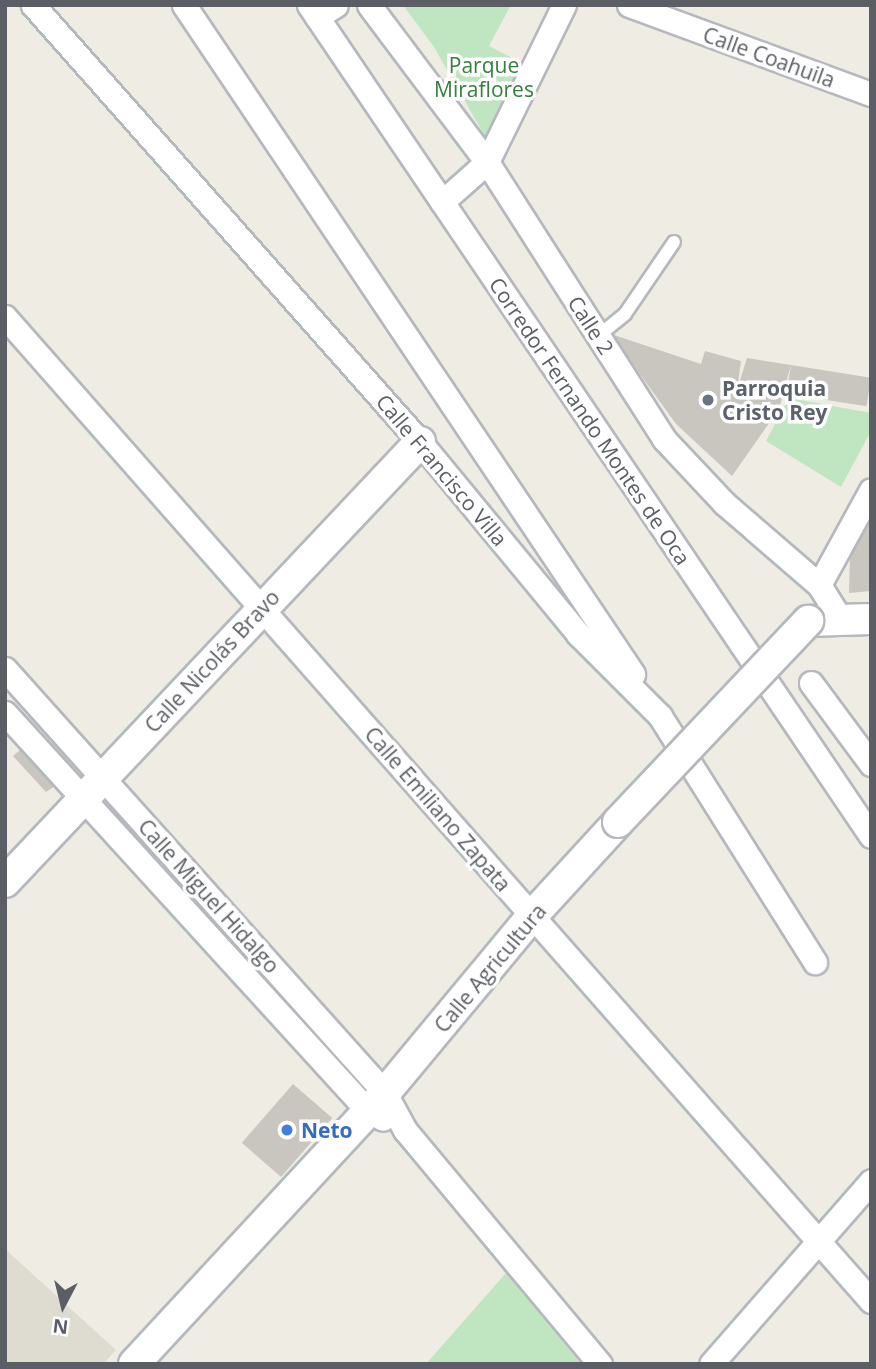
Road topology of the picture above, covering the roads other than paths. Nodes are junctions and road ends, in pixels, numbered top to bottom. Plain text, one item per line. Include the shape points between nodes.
1 (33, 5) edge
2 (184, 5) edge
3 (369, 5) edge
4 (564, 5) edge
5 (629, 5) edge
6 (321, 9) edge
7 (685, 15) edge
8 (871, 94) edge
9 (487, 162) junction
10 (442, 202) junction
11 (674, 242) dead end
12 (5, 317) edge
13 (598, 336) junction
14 (420, 442) junction
15 (871, 490) edge
16 (819, 586) junction
17 (262, 607) junction
18 (841, 620) junction
19 (871, 620) edge
20 (5, 670) edge
21 (811, 682) dead end
22 (5, 713) edge
23 (660, 716) junction
24 (871, 764) edge
25 (103, 777) junction
26 (81, 799) junction
27 (871, 836) edge
28 (5, 882) edge
29 (532, 916) junction
30 (815, 962) dead end
31 (376, 1102) junction
32 (871, 1181) edge
33 (820, 1240) junction
34 (871, 1301) edge
35 (134, 1364) edge
36 (600, 1364) edge
37 (710, 1364) edge

1 - 14 street, Calle Francisco Villa
2 - 23 street
3 - 9 street, Calle 2
4 - 9 street
5 - 7 street, Calle Coahuila
6 - 10 street, Corredor Fernando Montes de Oca
7 - 8 street, Calle Coahuila
9 - 10 street
9 - 13 street, Calle 2
10 - 27 street, Corredor Fernando Montes de Oca
11 - 13 lane via 625,314
12 - 17 street, Calle Emiliano Zapata
13 - 16 street, Calle 2 via 664,439 724,503
14 - 17 street, Calle Nicolás Bravo
14 - 23 street, Calle Francisco Villa via 578,634
15 - 16 street
16 - 18 street, Calle 2
17 - 25 street, Calle Nicolás Bravo
17 - 29 street, Calle Emiliano Zapata
18 - 19 street, Calle Agricultura
18 - 29 street, Calle Agricultura, bridge via 808,621
20 - 25 street, Calle Miguel Hidalgo
21 - 24 street
22 - 26 street, Calle Miguel Hidalgo
23 - 30 street, Calle Francisco Villa
25 - 26 street, Calle Nicolás Bravo
25 - 31 street, Calle Miguel Hidalgo
26 - 28 street, Calle Nicolás Bravo
26 - 31 street, Calle Miguel Hidalgo
29 - 31 street, Calle Agricultura
29 - 33 street, Calle Emiliano Zapata
31 - 35 street, Calle Agricultura
31 - 36 street, Calle Miguel Hidalgo via 405,1130
32 - 33 street
33 - 34 street, Calle Emiliano Zapata
33 - 37 street

